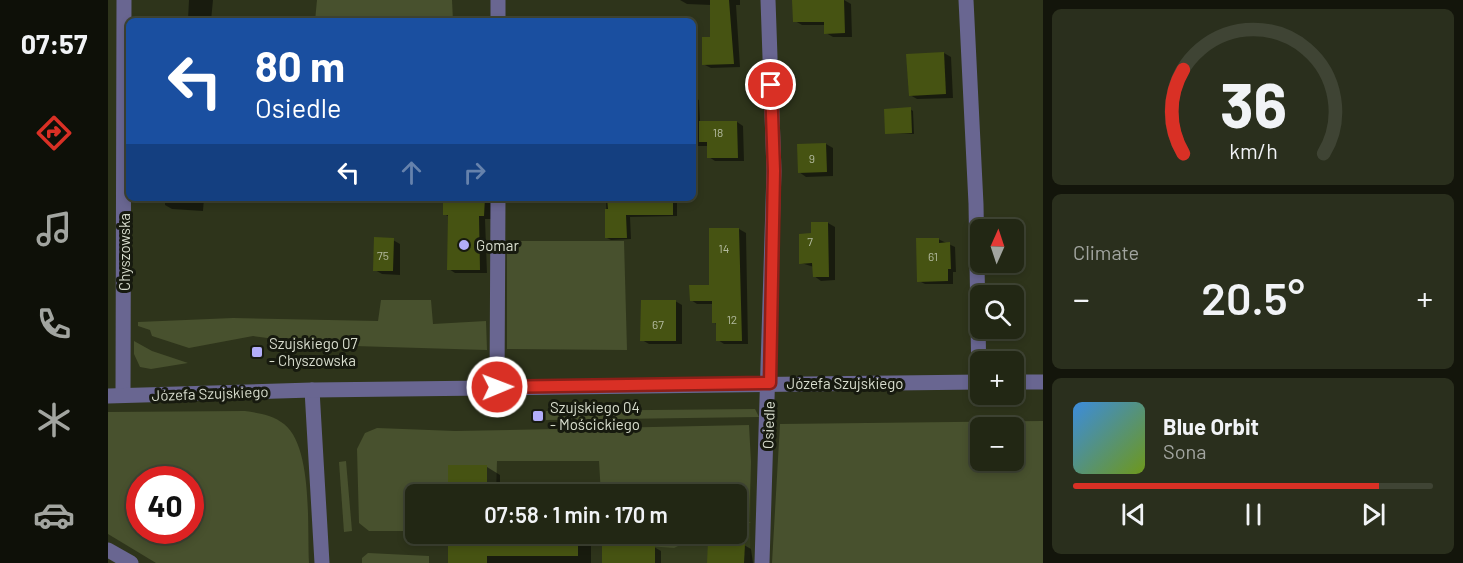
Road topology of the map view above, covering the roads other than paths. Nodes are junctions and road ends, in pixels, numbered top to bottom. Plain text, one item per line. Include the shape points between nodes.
1 (124, 0) edge
2 (498, 0) edge
3 (768, 0) edge
4 (966, 0) edge
5 (498, 18) edge
6 (116, 139) edge
7 (498, 201) edge
8 (979, 351) edge
9 (970, 382) edge
10 (1024, 382) edge
11 (1043, 382) edge
12 (770, 383) junction
13 (497, 387) junction
14 (312, 390) junction
15 (116, 395) edge
16 (108, 550) edge
17 (131, 563) edge
18 (322, 563) edge
19 (762, 563) edge

1 - 6 street, Chyszowska
2 - 5 street
3 - 12 street, Osiedle via 774,171
4 - 8 street
6 - 15 street, Chyszowska
7 - 13 street
9 - 12 street, Józefa Szujskiego
10 - 11 street
12 - 13 street, Józefa Szujskiego
12 - 19 street, Osiedle
13 - 14 street, Józefa Szujskiego
14 - 15 street, Józefa Szujskiego
14 - 18 street
16 - 17 street

